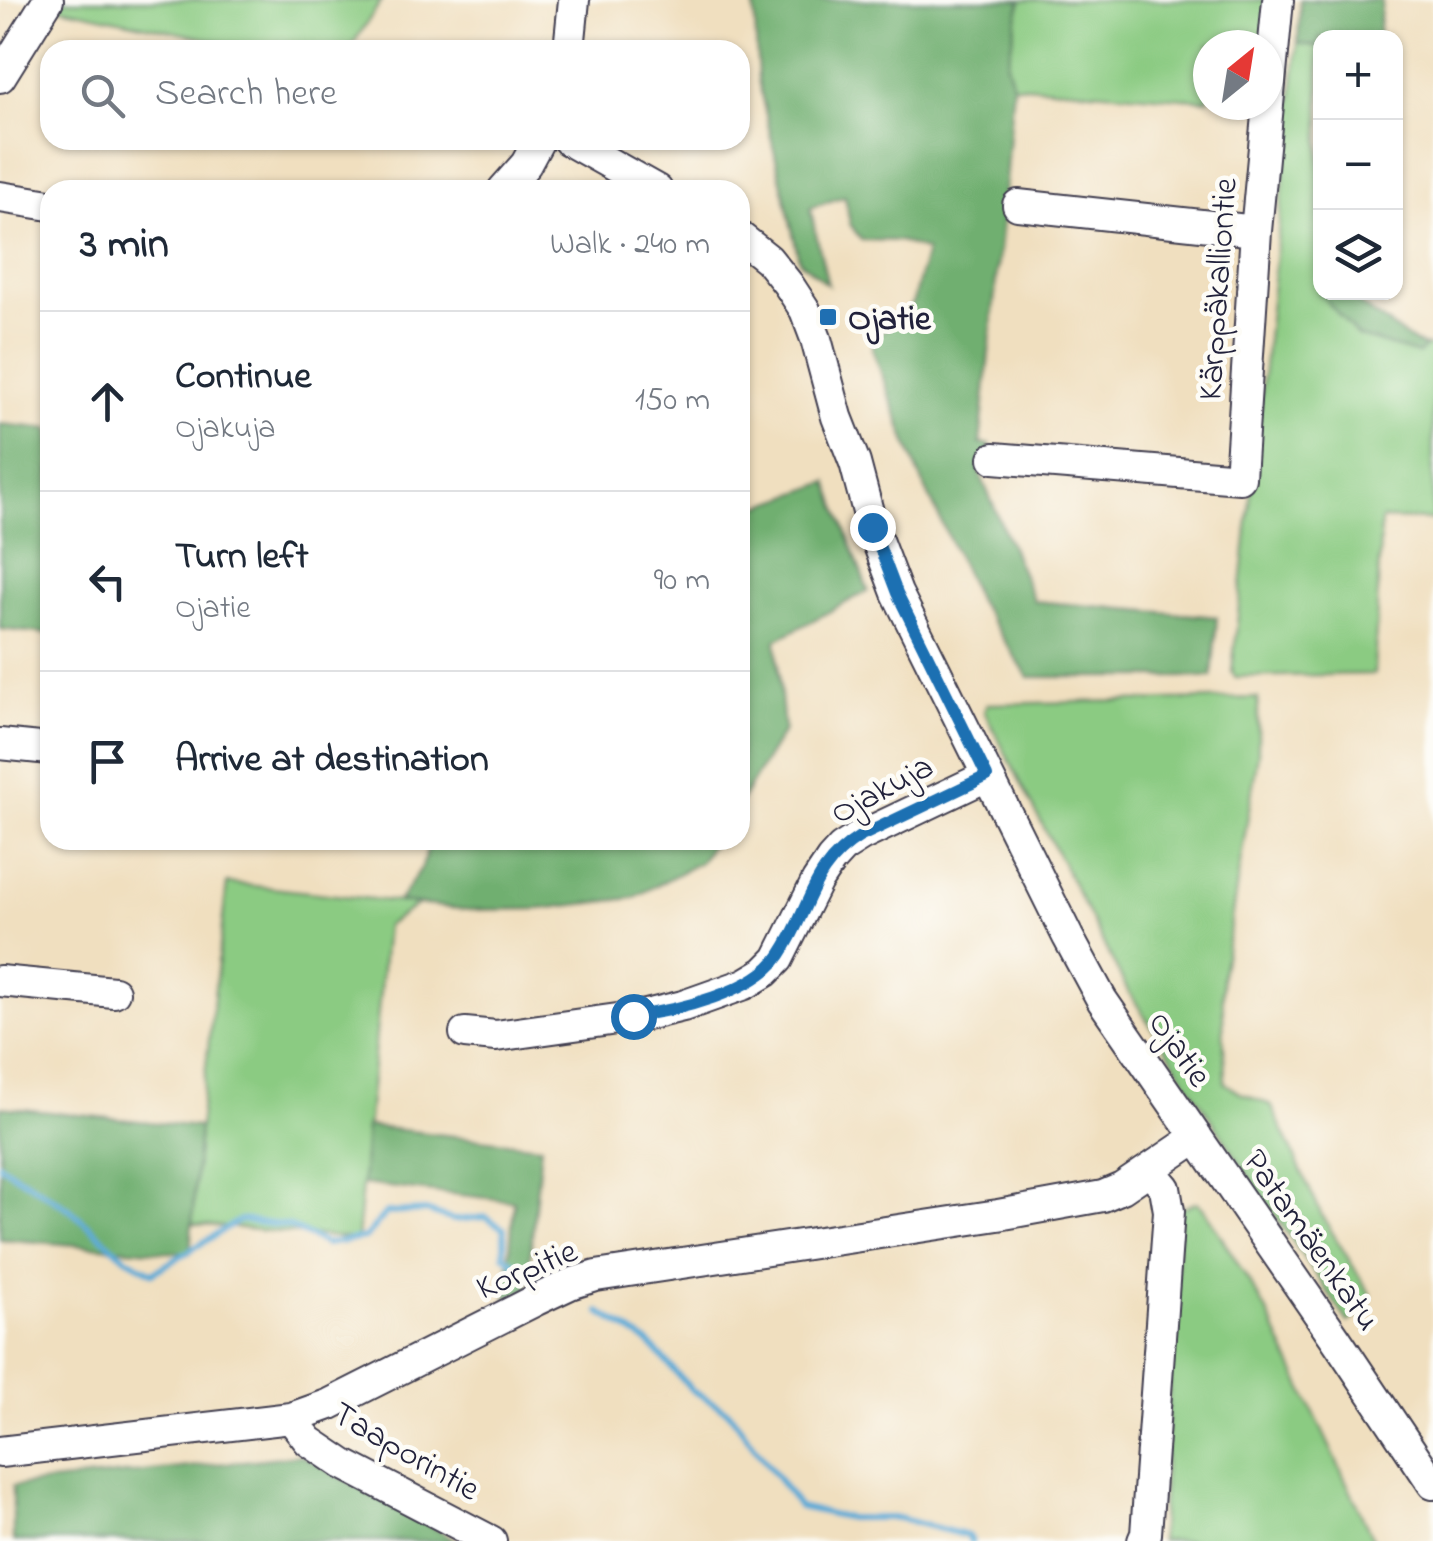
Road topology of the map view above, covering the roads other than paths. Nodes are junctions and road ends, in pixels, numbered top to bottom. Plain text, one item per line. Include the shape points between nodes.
1 (48, 0) edge
2 (574, 0) edge
3 (1278, 0) edge
4 (1275, 30) edge
5 (570, 40) edge
6 (0, 78) edge
7 (1267, 120) edge
8 (534, 150) edge
9 (586, 150) edge
10 (512, 180) edge
11 (640, 180) edge
12 (0, 197) edge
13 (40, 203) edge
14 (1018, 205) dead end
15 (1256, 231) junction
16 (750, 245) edge
17 (994, 458) dead end
18 (0, 744) edge
19 (40, 749) edge
20 (987, 776) junction
21 (0, 981) edge
22 (114, 992) dead end
23 (465, 1034) dead end
24 (1197, 1137) junction
25 (1150, 1170) junction
26 (291, 1418) junction
27 (0, 1452) edge
28 (1433, 1484) edge
29 (491, 1541) edge
30 (1143, 1541) edge

1 - 6 street
2 - 5 street
3 - 4 street, Kärppäkalliontie
7 - 15 street, Kärppäkalliontie
8 - 10 street
9 - 11 street
12 - 13 street
14 - 15 street
15 - 17 street, Kärppäkalliontie via 1240,478
16 - 20 street, Ojatie via 804,310 897,593
18 - 19 street
20 - 23 street, Ojakuja via 842,848 817,881 778,959 745,984 646,1015 496,1036
20 - 24 street, Ojatie via 1102,1000
21 - 22 street
24 - 25 street, Ojatie
24 - 28 street, Patamäenkatu
25 - 26 street, Korpitie via 1088,1199 596,1276
25 - 30 street via 1165,1188 1169,1211
26 - 27 street, Korpitie
26 - 29 street, Taaporintie via 309,1441 343,1464

